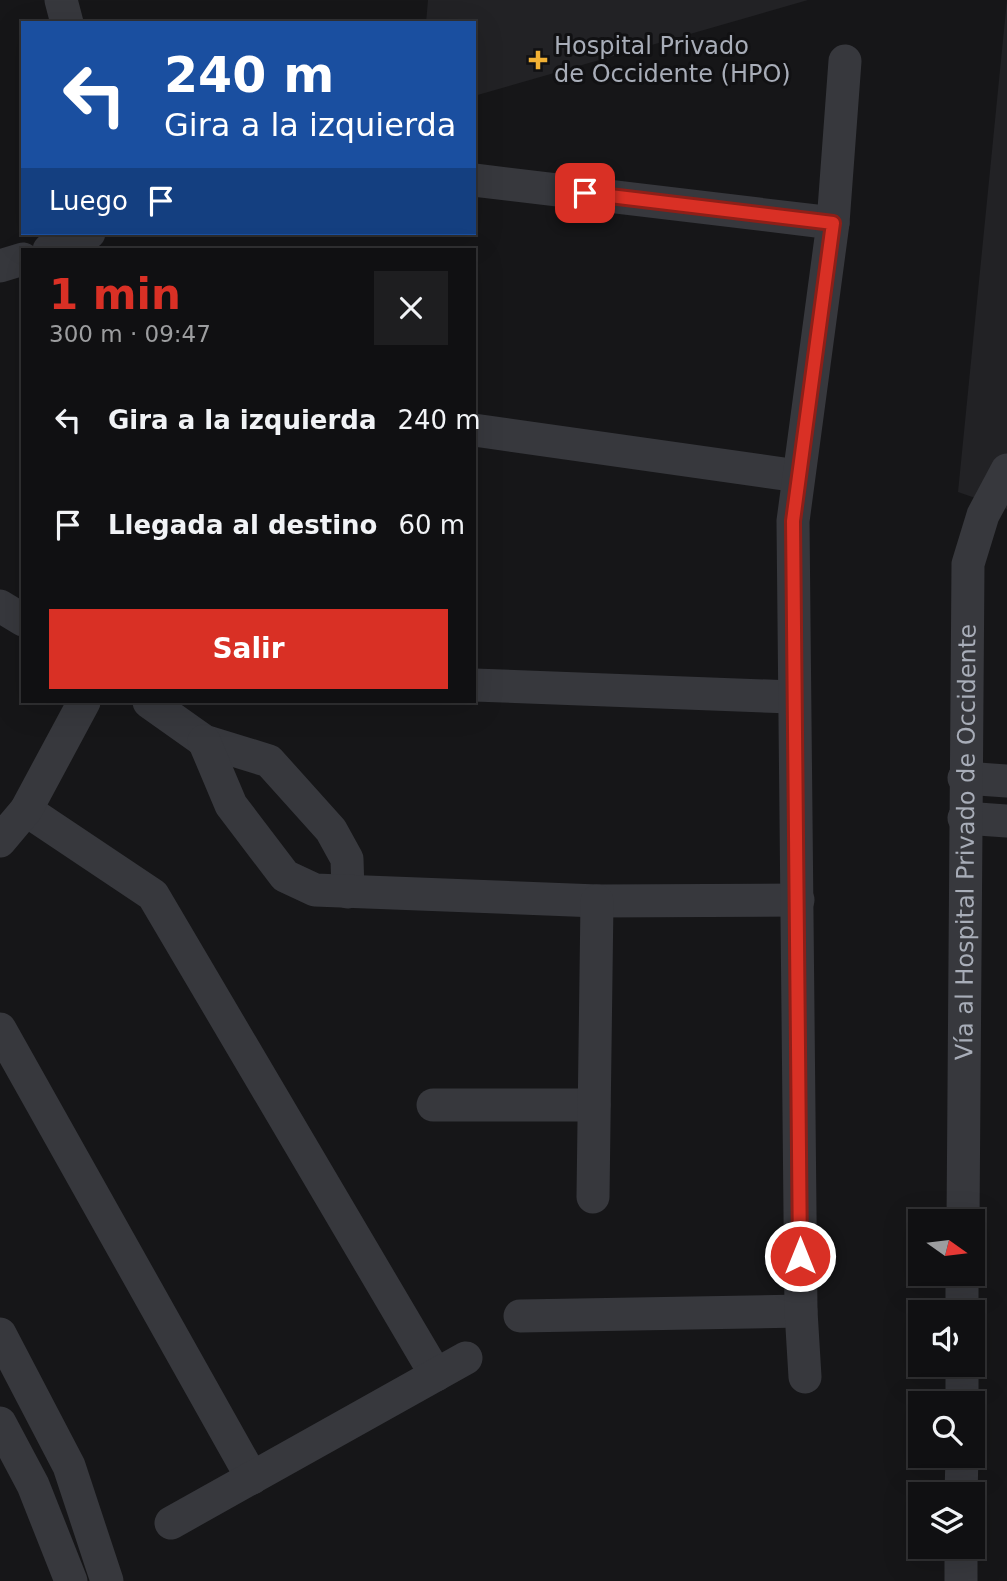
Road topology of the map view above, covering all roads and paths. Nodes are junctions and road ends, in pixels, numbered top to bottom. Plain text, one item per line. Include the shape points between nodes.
1 (845, 61) dead end
2 (476, 180) edge
3 (833, 223) junction
4 (84, 235) edge
5 (54, 248) edge
6 (21, 260) edge
7 (0, 266) edge
8 (476, 430) edge
9 (1007, 470) edge
10 (798, 476) junction
11 (0, 606) edge
12 (21, 619) edge
13 (476, 685) edge
14 (792, 696) junction
15 (83, 703) edge
16 (150, 703) edge
17 (204, 741) junction
18 (964, 778) junction
19 (1007, 781) edge
20 (26, 810) junction
21 (964, 818) junction
22 (1007, 821) edge
23 (0, 841) edge
24 (348, 892) junction
25 (798, 900) junction
26 (597, 901) junction
27 (0, 1028) edge
28 (433, 1105) dead end
29 (594, 1105) junction
30 (593, 1197) dead end
31 (962, 1209) edge
32 (801, 1311) junction
33 (520, 1316) dead end
34 (0, 1334) edge
35 (466, 1358) dead end
36 (436, 1375) junction
37 (805, 1377) dead end
38 (0, 1423) edge
39 (252, 1478) junction
40 (171, 1523) dead end
41 (961, 1559) edge
42 (102, 1579) edge
43 (71, 1581) edge
44 (961, 1581) edge

1 - 3 street
2 - 3 street
3 - 10 street
4 - 5 street
6 - 7 street
8 - 10 street
9 - 18 street, Vía al Hospital Privado de Occidente via 983,514 968,564
10 - 14 street via 793,521
11 - 12 street
13 - 14 street
14 - 25 street
15 - 20 street
16 - 17 street
17 - 24 street via 231,805 285,876 315,890
17 - 24 street via 269,761 331,830 347,859
18 - 19 street
18 - 21 street, Vía al Hospital Privado de Occidente
20 - 23 street
20 - 36 street via 153,895
21 - 22 street
21 - 31 street, Vía al Hospital Privado de Occidente
24 - 26 street
25 - 26 street
25 - 32 street
26 - 29 street
27 - 39 street
28 - 29 street
29 - 30 street
32 - 33 street
32 - 37 street
34 - 42 street via 69,1466
35 - 36 street
36 - 39 street
38 - 43 street via 33,1485
39 - 40 street
41 - 44 street

